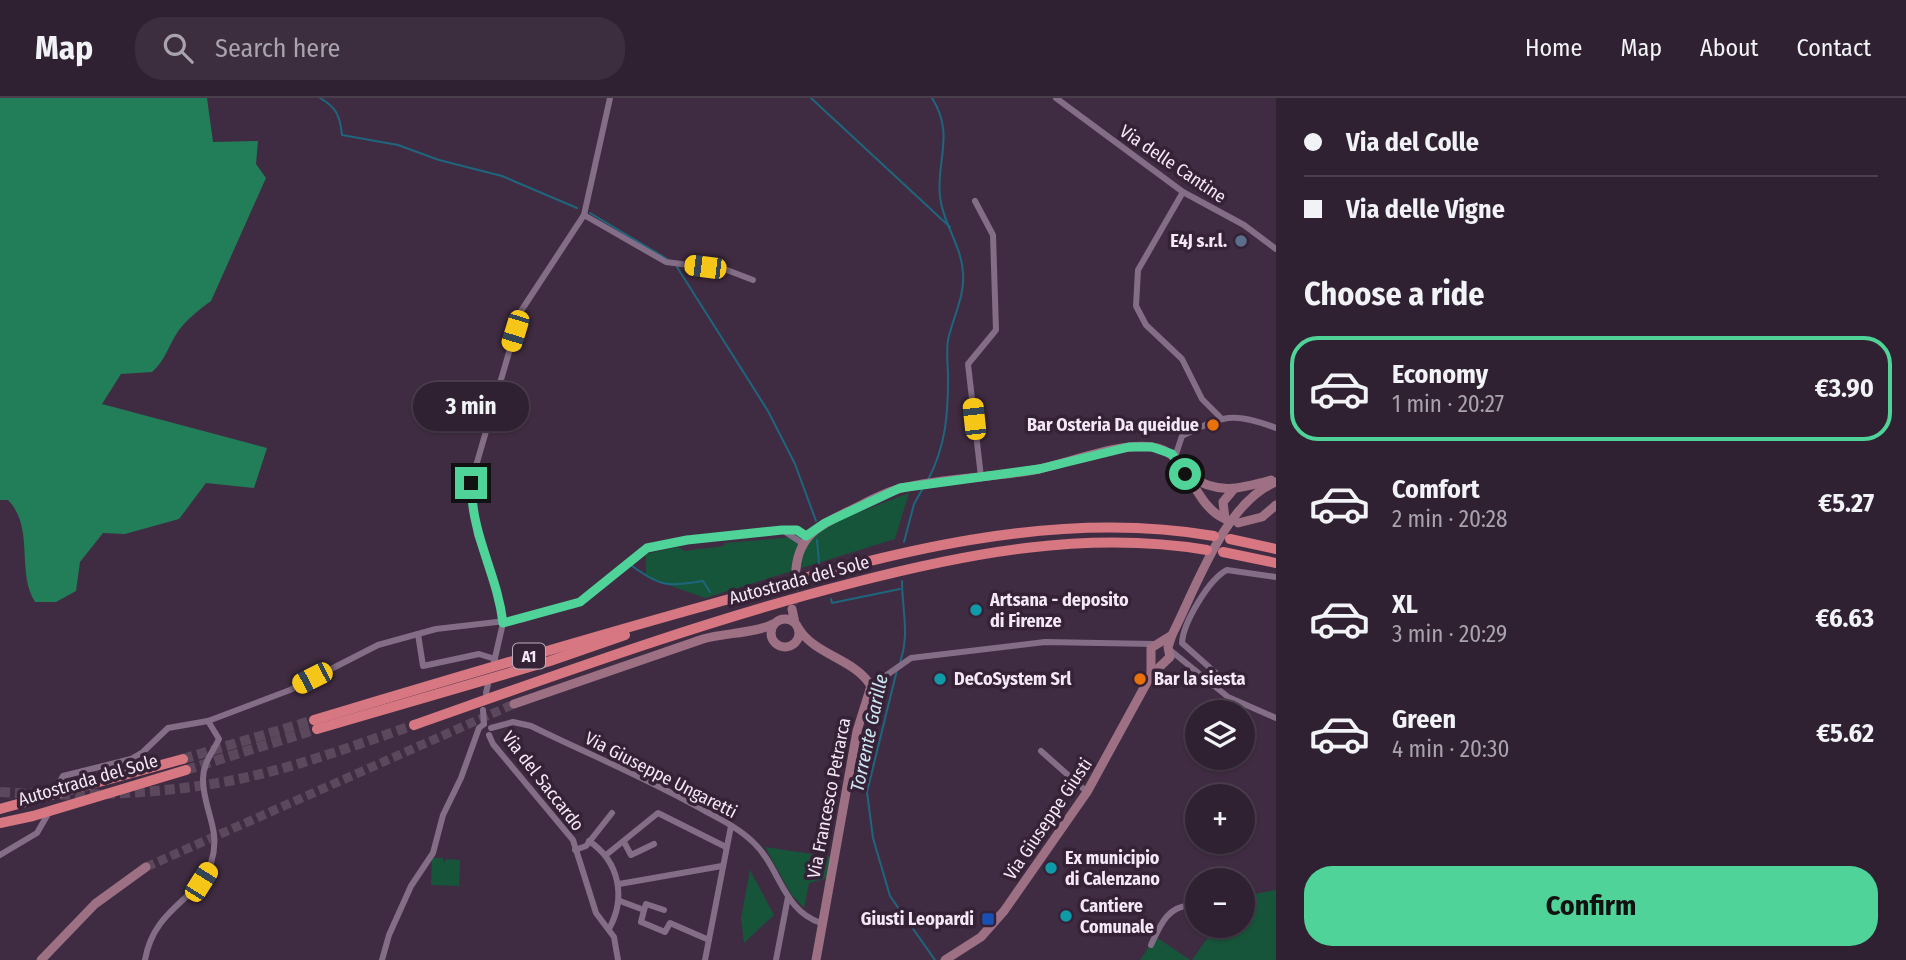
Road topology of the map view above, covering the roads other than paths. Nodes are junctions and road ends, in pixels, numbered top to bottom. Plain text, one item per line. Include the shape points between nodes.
1 (611, 98) edge
2 (1056, 98) edge
3 (1183, 192) junction
4 (975, 201) dead end
5 (584, 215) junction
6 (1276, 249) edge
7 (752, 280) dead end
8 (1220, 417) junction
9 (1276, 428) edge
10 (1175, 457) junction
11 (1185, 474) junction
12 (981, 477) junction
13 (1276, 480) edge
14 (1234, 490) junction
15 (1276, 505) edge
16 (1238, 523) dead end
17 (1227, 528) junction
18 (1214, 536) dead end
19 (804, 540) junction
20 (1276, 549) edge
21 (1207, 550) dead end
22 (1223, 552) dead end
23 (1276, 563) edge
24 (796, 569) tunnel mouth
25 (1276, 577) edge
26 (776, 622) junction
27 (503, 623) junction
28 (797, 626) junction
29 (759, 630) junction
30 (418, 634) junction
31 (771, 638) junction
32 (809, 643) junction
33 (794, 644) junction
34 (1163, 646) junction
35 (1160, 663) junction
36 (1183, 663) junction
37 (488, 684) dead end
38 (871, 686) junction
39 (1213, 686) junction
40 (486, 693) dead end
41 (514, 704) tunnel mouth
42 (483, 710) dead end
43 (1276, 718) edge
44 (208, 721) junction
45 (316, 724) tunnel mouth
46 (484, 724) junction
47 (414, 725) tunnel mouth
48 (490, 732) junction
49 (480, 733) junction
50 (1041, 751) dead end
51 (54, 792) dead end
52 (1087, 792) junction
53 (0, 809) edge
54 (612, 813) dead end
55 (48, 814) dead end
56 (0, 823) edge
57 (731, 826) junction
58 (589, 841) junction
59 (624, 842) junction
60 (654, 844) dead end
61 (726, 847) junction
62 (575, 850) junction
63 (0, 855) edge
64 (606, 855) junction
65 (722, 866) junction
66 (146, 867) tunnel mouth
67 (619, 884) junction
68 (788, 897) junction
69 (620, 901) junction
70 (1185, 905) edge
71 (664, 909) dead end
72 (644, 910) junction
73 (821, 923) junction
74 (609, 929) junction
75 (709, 940) junction
76 (1150, 945) dead end
77 (41, 960) edge
78 (145, 960) edge
79 (382, 960) edge
80 (618, 960) edge
81 (705, 960) edge
82 (776, 960) edge
83 (816, 960) edge
84 (945, 960) edge

1 - 5 street
2 - 3 street, Via delle Cantine
3 - 6 street, Via delle Cantine via 1244,225
3 - 8 street via 1138,270 1136,306 1146,325 1182,359 1202,399
4 - 12 street via 993,234 996,330 968,364
5 - 7 street via 666,262 727,270
5 - 27 street via 521,311 471,483 477,535 497,590
8 - 9 street via 1247,418
8 - 10 street via 1182,436
10 - 11 main road
10 - 12 main road via 1160,448 1129,447 1039,469
11 - 14 main road via 1212,488
11 - 17 main road
12 - 19 main road via 888,493 825,523
13 - 14 main road
13 - 17 main road via 1246,501
14 - 17 main road via 1223,502
15 - 16 main road via 1262,517
17 - 20 highway
17 - 34 main road
18 - 45 highway, Autostrada del Sole / A1 via 1137,529 1035,530 886,555
19 - 24 main road
19 - 27 street via 782,530 647,548 580,602
21 - 47 highway, Autostrada del Sole / A1 via 1080,542 988,552 890,573 717,620
22 - 23 highway
25 - 39 street via 1236,569 1213,580 1183,632 1182,643 1217,675
26 - 28 main road
26 - 29 main road
26 - 31 main road
27 - 30 street
27 - 30 street via 494,660 479,654 423,666
28 - 32 main road
28 - 33 main road via 800,635
29 - 31 main road
29 - 41 main road via 703,639
30 - 44 street via 379,645 290,690
31 - 33 main road via 779,644
32 - 33 main road
32 - 38 main road
34 - 35 main road, Via Giuseppe Giusti
34 - 35 main road, Via Giuseppe Giusti via 1149,651
34 - 36 street
34 - 38 street via 1045,642 911,659
35 - 36 street
35 - 52 main road, Via Giuseppe Giusti
36 - 39 street
37 - 40 street
38 - 73 main road, Via Francesco Petrarca via 856,731
39 - 43 street via 1243,706
42 - 46 street
44 - 51 street via 163,730 131,759 70,773 59,780
44 - 78 street via 219,738 203,777 216,836 214,853 201,882 164,916
46 - 48 street
46 - 49 street
48 - 49 street, Via Giuseppe Ungaretti
48 - 57 street, Via Giuseppe Ungaretti via 513,722 531,726 687,800
48 - 62 street, Via del Saccardo via 493,744 566,829
49 - 79 street via 443,815 433,853 411,886
50 - 52 street
52 - 84 main road, Via Giuseppe Giusti via 1004,911 981,937
53 - 56 highway, Autostrada del Sole via 184,765 44,813
54 - 58 street
55 - 63 street via 37,833
57 - 61 street
57 - 68 street, Via Giuseppe Ungaretti via 761,849
58 - 62 street
58 - 64 street
59 - 60 street via 631,855
59 - 61 street via 657,813
59 - 64 street
61 - 65 street
62 - 74 street, Via del Saccardo via 596,913
64 - 67 street
65 - 67 street
65 - 75 street
66 - 77 main road via 95,904
67 - 69 street
68 - 73 street, Via Giuseppe Ungaretti
68 - 82 street
69 - 72 street
69 - 74 street
70 - 76 street via 1163,919
71 - 72 street via 646,904
72 - 75 street via 641,922 665,932 670,923
73 - 83 main road, Via Francesco Petrarca
74 - 80 street, Via del Saccardo
75 - 81 street

